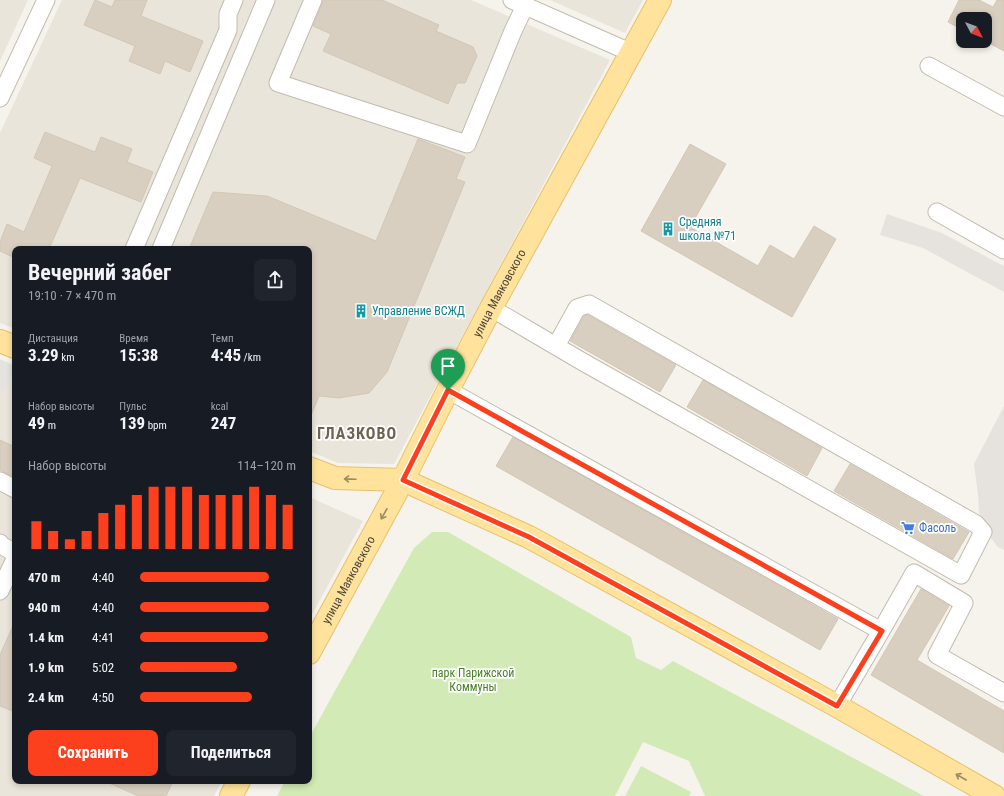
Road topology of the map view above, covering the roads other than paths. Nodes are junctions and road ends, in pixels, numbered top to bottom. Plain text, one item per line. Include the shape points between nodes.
1 (46, 0) edge
2 (234, 0) edge
3 (266, 0) edge
4 (313, 0) edge
5 (660, 0) edge
6 (518, 3) edge
7 (632, 53) junction
8 (929, 66) dead end
9 (0, 98) edge
10 (1004, 107) edge
11 (937, 212) dead end
12 (135, 246) edge
13 (162, 246) edge
14 (1004, 250) edge
15 (491, 308) junction
16 (0, 341) edge
17 (12, 346) edge
18 (556, 346) junction
19 (448, 390) junction
20 (312, 469) edge
21 (403, 480) junction
22 (0, 481) edge
23 (12, 487) edge
24 (0, 543) edge
25 (12, 551) edge
26 (12, 565) edge
27 (0, 591) edge
28 (882, 631) junction
29 (312, 647) edge
30 (1004, 693) edge
31 (837, 706) junction
32 (237, 784) edge
33 (231, 796) edge
34 (994, 796) edge

1 - 9 street
2 - 12 street via 228,14 228,30
3 - 13 street
4 - 6 street via 278,83 467,144 513,31
5 - 7 main road, улица Маяковского
6 - 7 street
7 - 15 main road, улица Маяковского
8 - 10 street
11 - 14 street
15 - 18 street
15 - 19 main road, улица Маяковского
16 - 17 main road
18 - 18 street via 960,575 983,532 976,524 589,304 577,308
19 - 21 main road, улица Маяковского
19 - 28 street
21 -> 20 main road via 335,478
21 -> 29 main road, улица Маяковского
21 - 31 main road via 529,537
22 - 23 street
24 - 25 street
26 - 27 street
28 - 30 street via 914,573 964,602 936,655
28 - 31 street
34 -> 31 main road
32 - 33 main road

